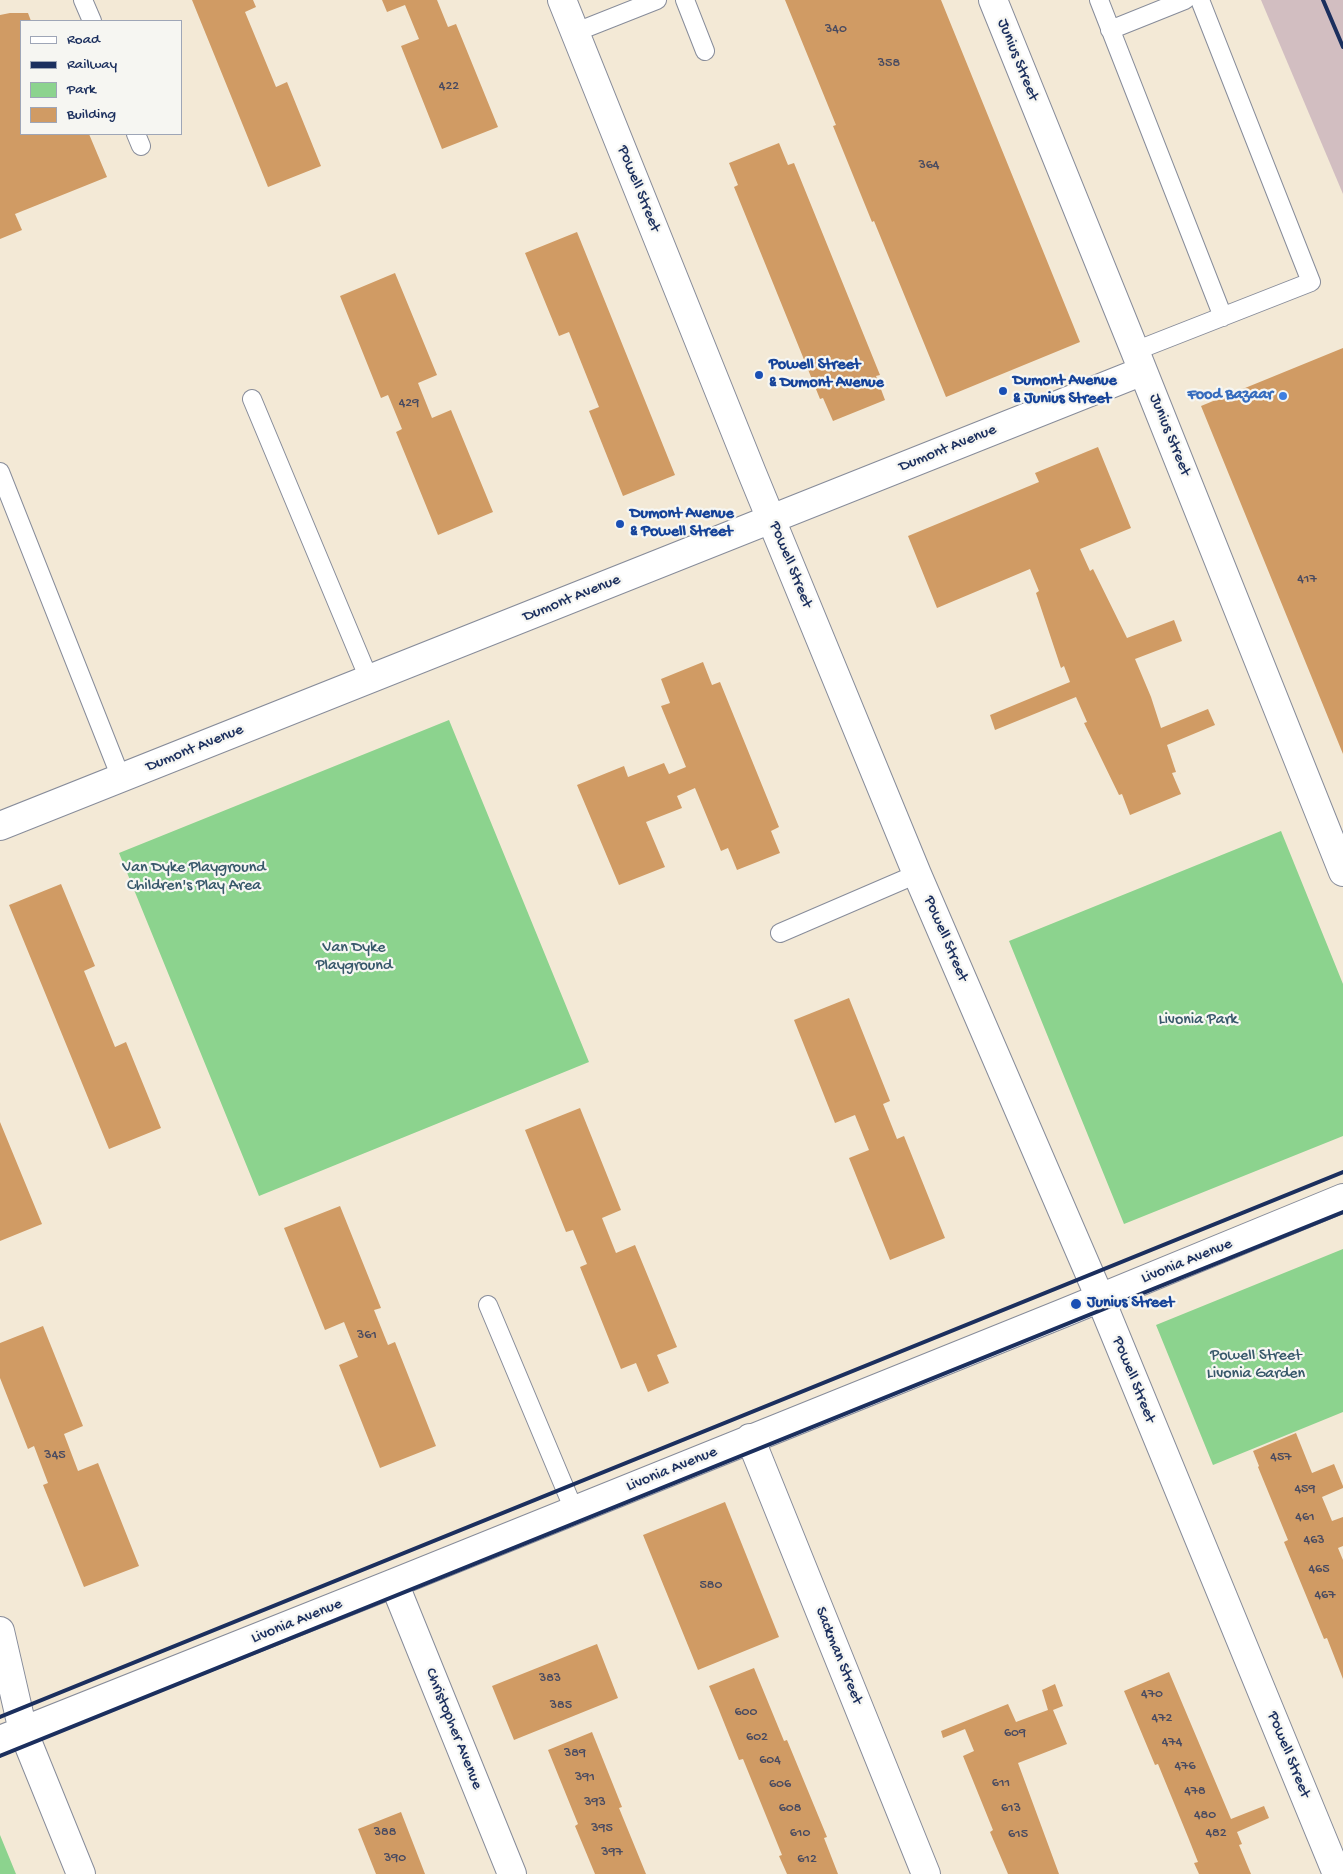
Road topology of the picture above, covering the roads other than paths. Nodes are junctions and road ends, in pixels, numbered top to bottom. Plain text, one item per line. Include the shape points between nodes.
1 (83, 0) edge
2 (562, 0) edge
3 (657, 0) edge
4 (685, 0) edge
5 (993, 0) edge
6 (1098, 0) edge
7 (1185, 0) edge
8 (1200, 0) edge
9 (92, 20) edge
10 (1110, 30) junction
11 (576, 32) junction
12 (705, 51) dead end
13 (1223, 317) junction
14 (1139, 361) junction
15 (252, 399) dead end
16 (0, 472) edge
17 (771, 520) junction
18 (369, 680) junction
19 (121, 778) junction
20 (0, 826) edge
21 (1343, 872) edge
22 (917, 874) junction
23 (780, 933) dead end
24 (1343, 1198) edge
25 (1100, 1298) junction
26 (488, 1305) dead end
27 (750, 1438) junction
28 (574, 1510) junction
29 (394, 1584) junction
30 (0, 1631) edge
31 (0, 1696) edge
32 (11, 1735) edge
33 (80, 1874) edge
34 (512, 1874) edge
35 (926, 1874) edge
36 (1337, 1874) edge

1 - 9 lane
2 - 11 street, Powell Street
3 - 11 lane
4 - 12 lane
5 - 14 street, Junius Street
6 - 10 lane
7 - 10 lane
8 - 13 lane via 1311,282
10 - 13 lane
11 - 17 street, Powell Street
13 - 14 lane
14 - 17 street, Dumont Avenue
14 - 21 street, Junius Street
15 - 18 lane
16 - 19 lane
17 - 18 street, Dumont Avenue
17 - 22 street, Powell Street
18 - 19 street, Dumont Avenue
19 - 20 street, Dumont Avenue
22 - 23 lane
22 - 25 street, Powell Street
24 - 25 street, Livonia Avenue
25 - 27 street, Livonia Avenue
25 - 36 street, Powell Street
26 - 28 lane
27 - 28 street, Livonia Avenue
27 - 35 street, Sackman Street
28 - 29 street, Livonia Avenue
29 - 32 street, Livonia Avenue
29 - 34 street, Christopher Avenue
30 - 32 street
31 - 32 street
32 - 33 street

